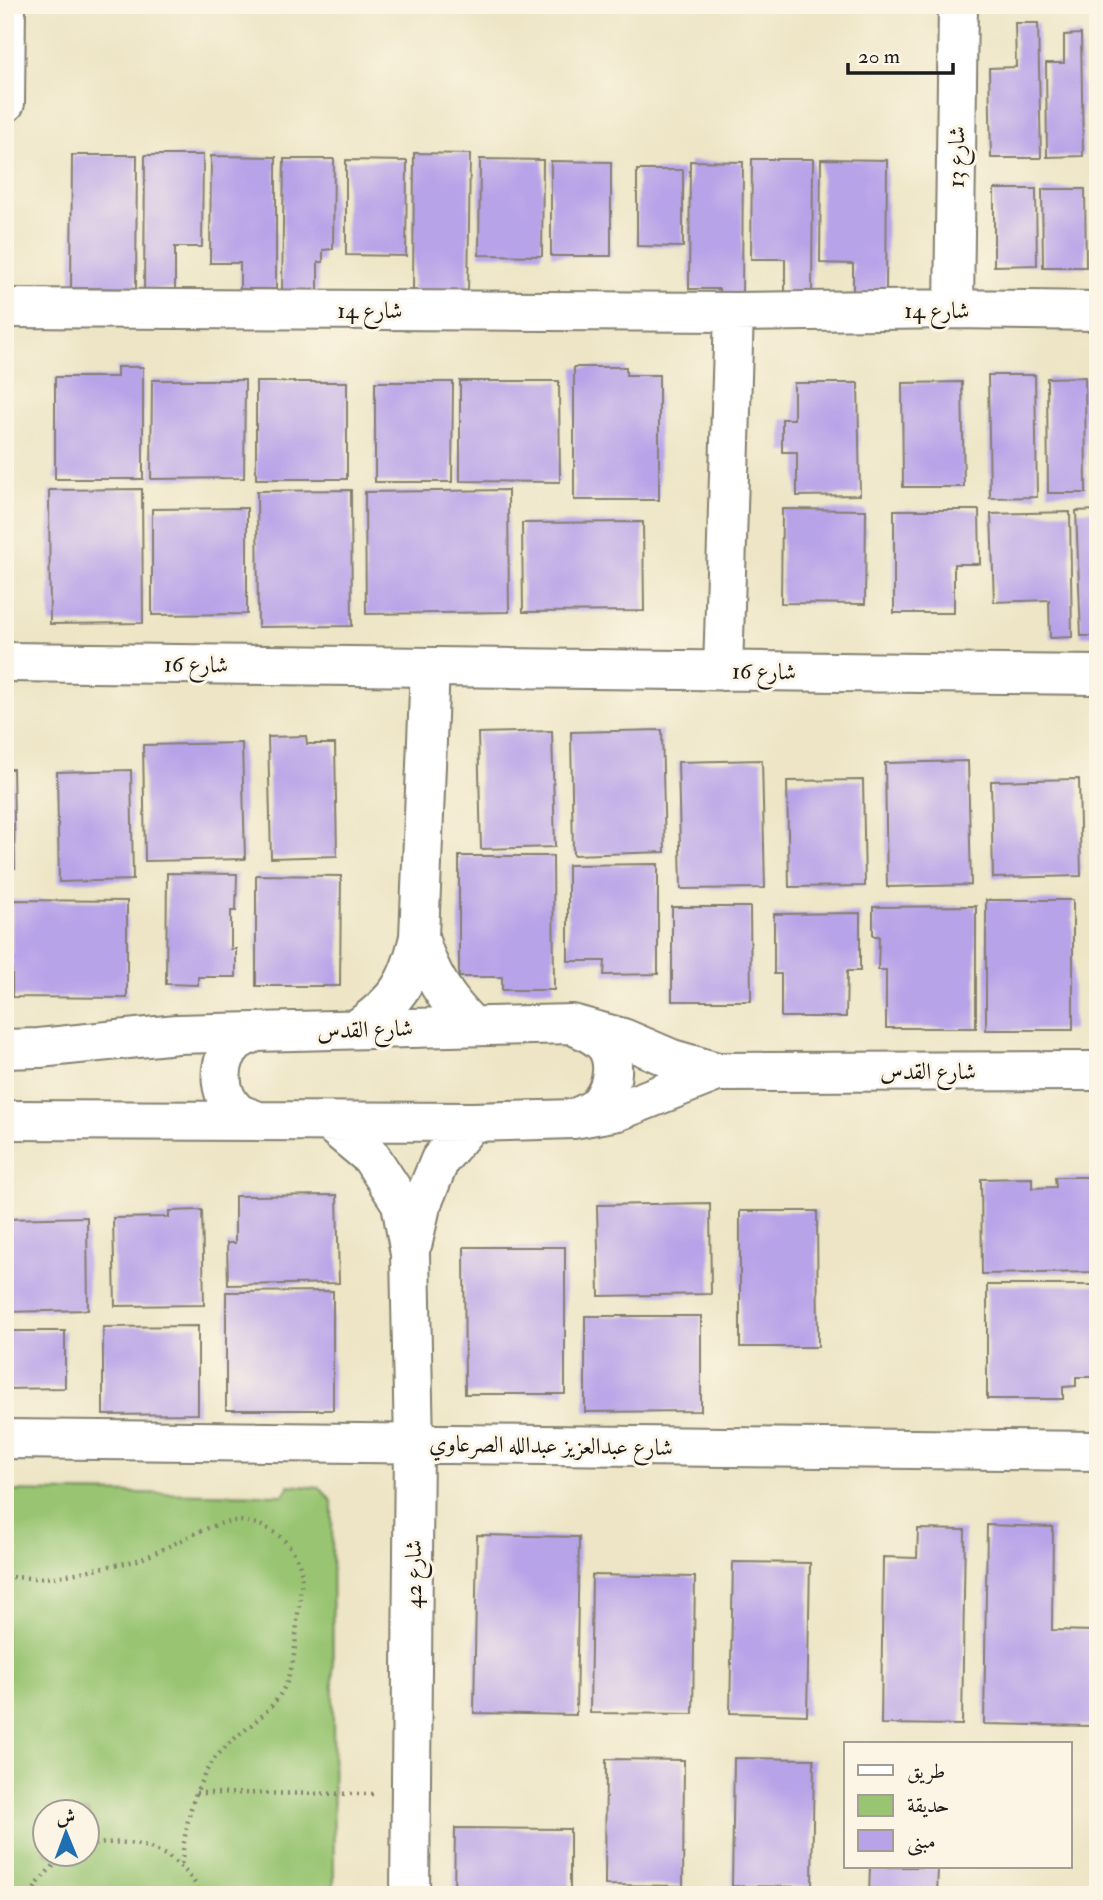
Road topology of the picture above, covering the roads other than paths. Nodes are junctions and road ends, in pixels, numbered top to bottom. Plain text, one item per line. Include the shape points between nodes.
1 (6, 5) edge
2 (958, 5) edge
3 (5, 103) edge
4 (5, 309) edge
5 (954, 309) junction
6 (1098, 311) edge
7 (734, 312) junction
8 (5, 662) edge
9 (430, 667) junction
10 (723, 671) junction
11 (1098, 675) edge
12 (419, 937) junction
13 (572, 1024) junction
14 (471, 1026) junction
15 (357, 1029) junction
16 (256, 1032) junction
17 (5, 1048) edge
18 (1098, 1071) edge
19 (717, 1072) junction
20 (573, 1119) junction
21 (5, 1120) edge
22 (258, 1121) junction
23 (329, 1122) junction
24 (472, 1122) junction
25 (410, 1254) junction
26 (5, 1439) edge
27 (414, 1444) junction
28 (1098, 1451) edge
29 (410, 1895) edge

1 - 3 street
2 - 5 street, شارع 13
4 - 7 street, شارع 14
5 - 6 street, شارع 14
5 - 7 street, شارع 14
7 - 10 street
8 - 9 street, شارع 16
9 - 10 street, شارع 16
9 - 12 street
10 - 11 street, شارع 16
12 - 14 street via 437,984
12 - 15 street via 403,985 384,1009
13 - 14 street, شارع القدس
13 - 19 street, شارع القدس
13 - 20 street via 604,1045 612,1076 608,1092 596,1108
14 - 15 street, شارع القدس
15 - 16 street, شارع القدس
16 - 17 street, شارع القدس
16 - 22 street via 237,1041 225,1057 220,1078 225,1097 239,1113
18 - 19 street, شارع القدس
19 - 20 street, شارع القدس via 618,1111
20 - 24 street, شارع القدس
21 - 22 street, شارع القدس
22 - 23 street, شارع القدس
23 - 24 street, شارع القدس
23 - 25 street, شارع 42 via 371,1157 401,1203
24 - 25 street, شارع 42 via 440,1160 421,1206
25 - 27 street, شارع 42
26 - 27 street, شارع عبدالعزيز عبدالله الصرعاوي
27 - 28 street, شارع عبدالعزيز عبدالله الصرعاوي
27 - 29 street, شارع 42

